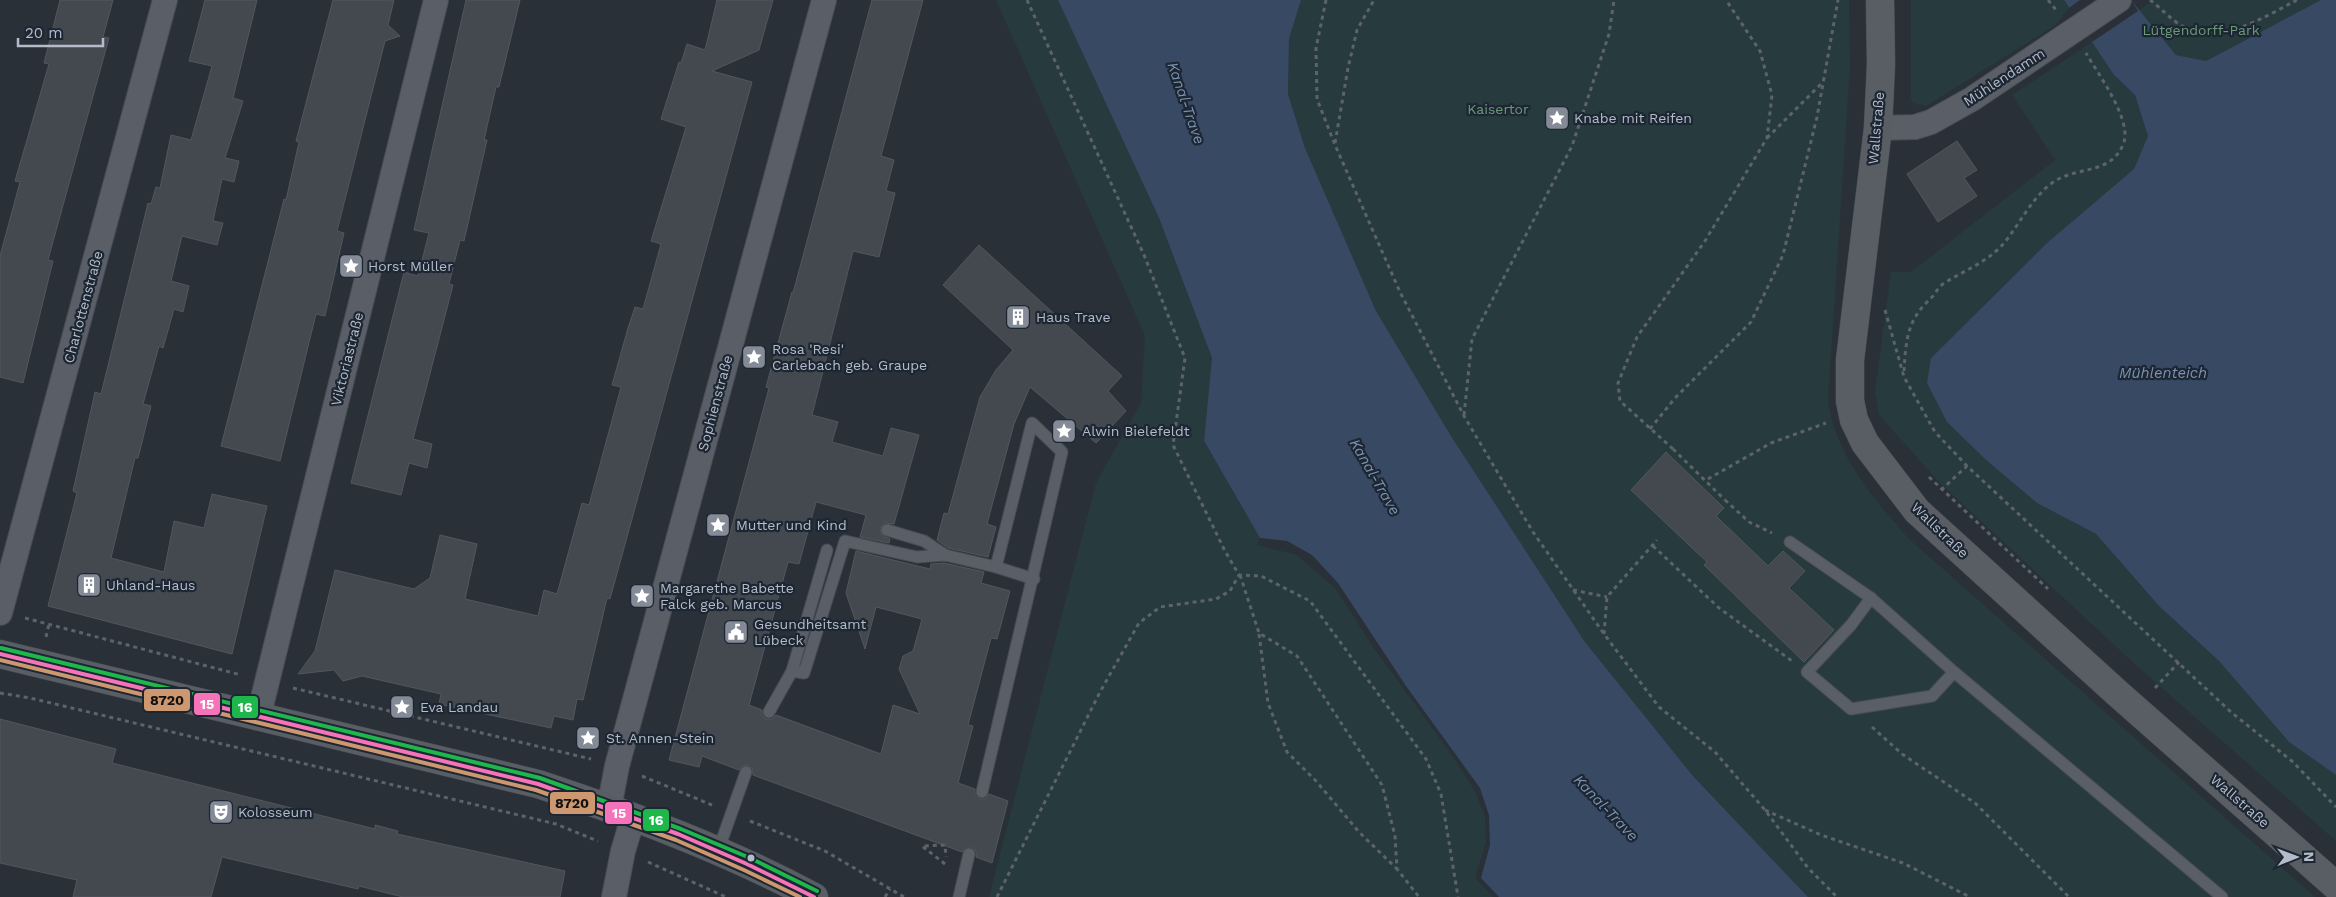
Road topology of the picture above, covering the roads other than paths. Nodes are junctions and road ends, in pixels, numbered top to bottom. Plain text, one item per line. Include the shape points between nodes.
1 (165, 0) edge
2 (436, 0) edge
3 (824, 0) edge
4 (1880, 0) edge
5 (2119, 0) edge
6 (1878, 128) junction
7 (887, 530) dead end
8 (1790, 542) road end
9 (827, 550) dead end
10 (945, 555) junction
11 (996, 567) junction
12 (1034, 579) junction
13 (1871, 598) junction
14 (0, 613) edge
15 (0, 654) edge
16 (792, 671) junction
17 (1954, 672) junction
18 (769, 712) dead end
19 (258, 718) junction
20 (746, 772) dead end
21 (982, 792) dead end
22 (621, 813) junction
23 (718, 851) junction
24 (969, 854) dead end
25 (2336, 886) edge
26 (614, 897) edge
27 (814, 897) edge
28 (959, 897) edge
29 (2222, 897) edge

1 - 14 street, Charlottenstraße
2 - 19 street, Viktoriastraße
3 - 22 street, Sophienstraße via 618,766
4 - 6 main road, Wallstraße
5 - 6 street, Mühlendamm via 1972,99 1931,122 1915,127
6 - 25 main road, Wallstraße via 1850,360 1850,400 1854,420 1865,442 1917,511
7 - 10 lane via 924,541
8 - 13 lane
9 - 16 lane
10 - 11 lane
10 - 16 lane via 916,557 845,541 804,673
11 - 12 lane
11 - 12 lane via 1032,423 1062,452
12 - 21 lane
13 - 17 lane
13 - 17 lane via 1851,625 1807,672 1852,709 1932,696
15 - 19 main road
16 - 18 lane
17 - 29 lane
19 - 22 main road via 538,784
20 - 23 lane
22 - 23 main road
22 - 26 street, Sophienstraße via 623,851
23 - 27 main road
24 - 28 lane

